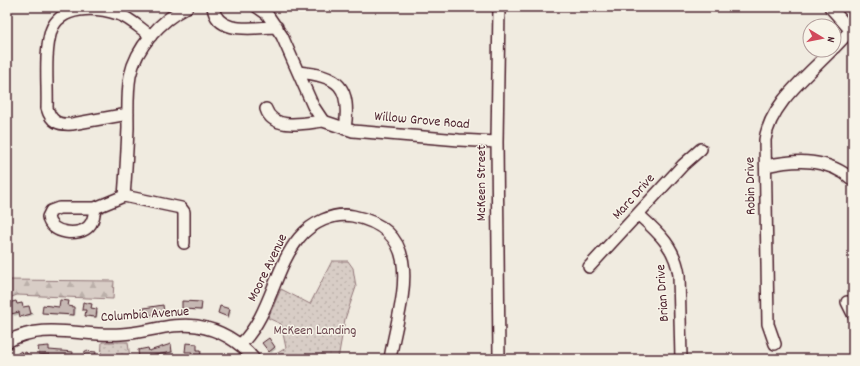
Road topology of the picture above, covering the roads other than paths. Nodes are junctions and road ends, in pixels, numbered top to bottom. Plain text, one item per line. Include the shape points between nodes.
1 (187, 7) edge
2 (213, 7) edge
3 (499, 7) edge
4 (830, 7) edge
5 (262, 8) edge
6 (119, 10) edge
7 (277, 27) junction
8 (852, 32) edge
9 (151, 36) junction
10 (842, 41) edge
11 (824, 58) edge
12 (298, 72) junction
13 (266, 109) dead end
14 (128, 114) junction
15 (323, 121) junction
16 (344, 129) junction
17 (497, 142) junction
18 (701, 148) dead end
19 (766, 166) junction
20 (853, 180) edge
21 (124, 196) junction
22 (95, 208) dead end
23 (639, 215) junction
24 (184, 243) dead end
25 (589, 267) dead end
26 (847, 302) dead end
27 (853, 314) edge
28 (7, 342) edge
29 (241, 344) junction
30 (775, 344) dead end
31 (254, 359) edge
32 (390, 359) edge
33 (499, 359) edge
34 (681, 359) edge

1 - 9 street via 177,12
2 - 7 street via 218,21 224,26
3 - 17 street, McKeen Street
4 - 8 street
5 - 7 street
6 - 9 street
6 - 14 street via 75,10 66,13 55,23 48,49 47,108 54,122 64,124
7 - 12 street
8 - 10 street
9 - 14 street via 133,64
11 - 19 street, Robin Drive via 772,115 765,140
12 - 15 street via 313,106
12 - 16 street via 322,76 338,83 345,97
13 - 15 street, Willow Grove Road via 270,118 279,122 297,124
14 - 21 street
15 - 16 street, Willow Grove Road
16 - 17 street, Willow Grove Road
17 - 33 street, McKeen Street
18 - 23 street, Marc Drive
19 - 20 street via 793,161 820,163 837,169
19 - 30 street, Robin Drive via 768,324
21 - 22 street
21 - 24 street via 181,208 184,212
23 - 25 street, Marc Drive
23 - 34 street, Brian Drive via 664,238 677,262
26 - 27 street
28 - 29 street, Columbia Avenue via 31,332 49,330 120,335 188,325 215,330
29 - 31 street, Columbia Avenue
29 - 32 street, Moore Avenue via 259,320 299,237 332,216 352,216 369,221 384,230 395,243 403,263 405,284

